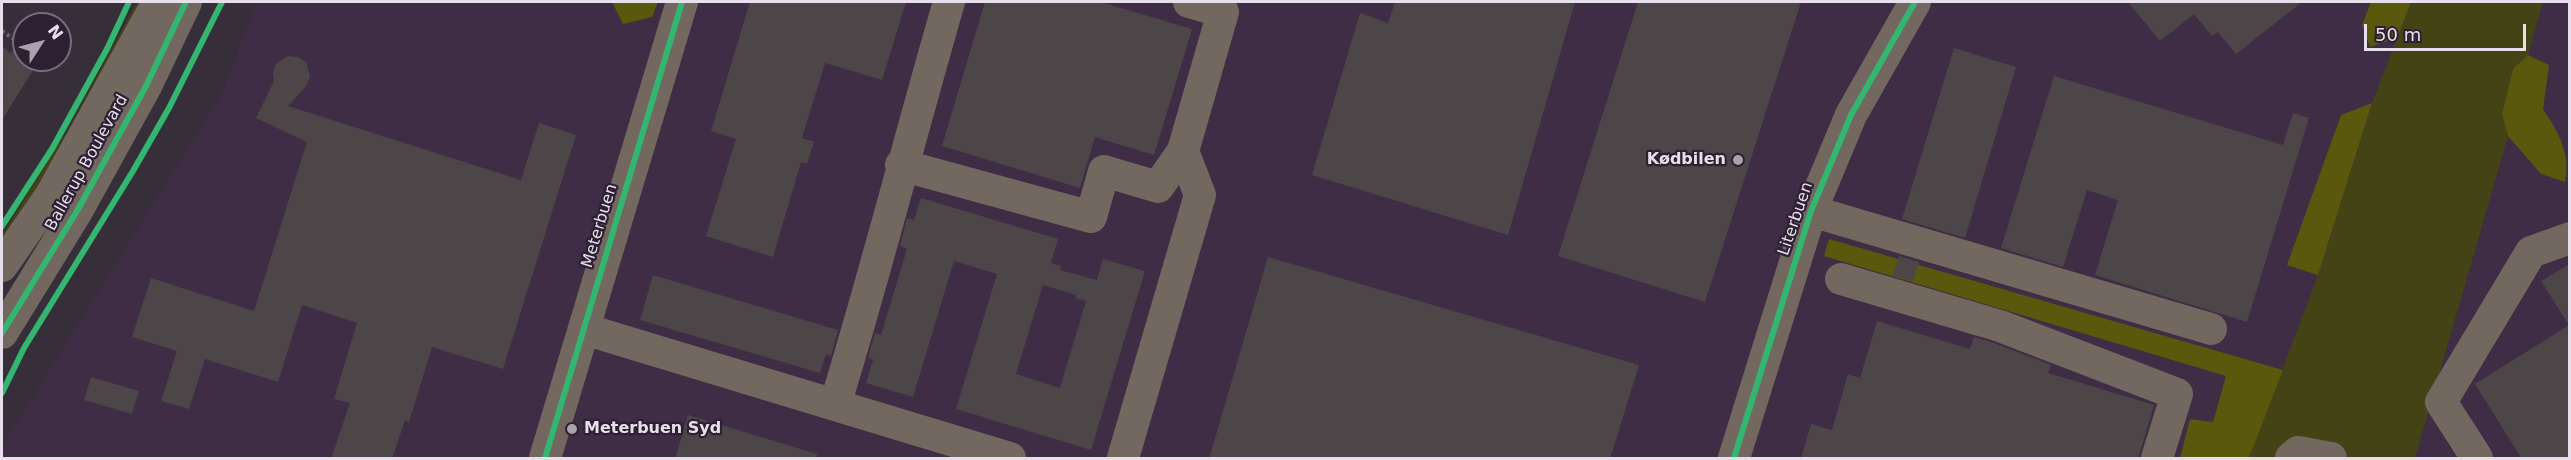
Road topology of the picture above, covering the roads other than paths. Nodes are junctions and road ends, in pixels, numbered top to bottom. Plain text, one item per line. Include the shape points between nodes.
1 (158, 2) edge
2 (186, 2) edge
3 (682, 2) edge
4 (949, 2) edge
5 (1189, 2) edge
6 (1915, 2) edge
7 (1183, 151) junction
8 (902, 165) junction
9 (1811, 211) junction
10 (2570, 238) edge
11 (2, 266) edge
12 (1841, 279) dead end
13 (584, 329) junction
14 (2211, 329) dead end
15 (2, 333) edge
16 (835, 405) junction
17 (545, 459) edge
18 (1010, 459) edge
19 (1123, 459) edge
20 (1734, 459) edge
21 (2157, 459) edge
22 (2292, 459) edge
23 (2331, 459) edge
24 (2477, 459) edge

1 - 11 street, Ballerup Boulevard via 51,195
2 - 15 street, Ballerup Boulevard via 146,86 83,201
3 - 13 street, Meterbuen
4 - 8 street
5 - 7 street via 1223,12
6 - 9 street, Literbuen via 1851,115
7 - 8 street via 1158,187 1104,171 1091,217
7 - 19 street via 1200,195
8 - 16 street
9 - 14 street
9 - 20 street, Literbuen
10 - 24 street via 2531,252 2441,402
12 - 21 street via 2000,326 2177,394
13 - 16 street
13 - 17 street, Meterbuen
16 - 18 street
22 - 23 street via 2298,452

